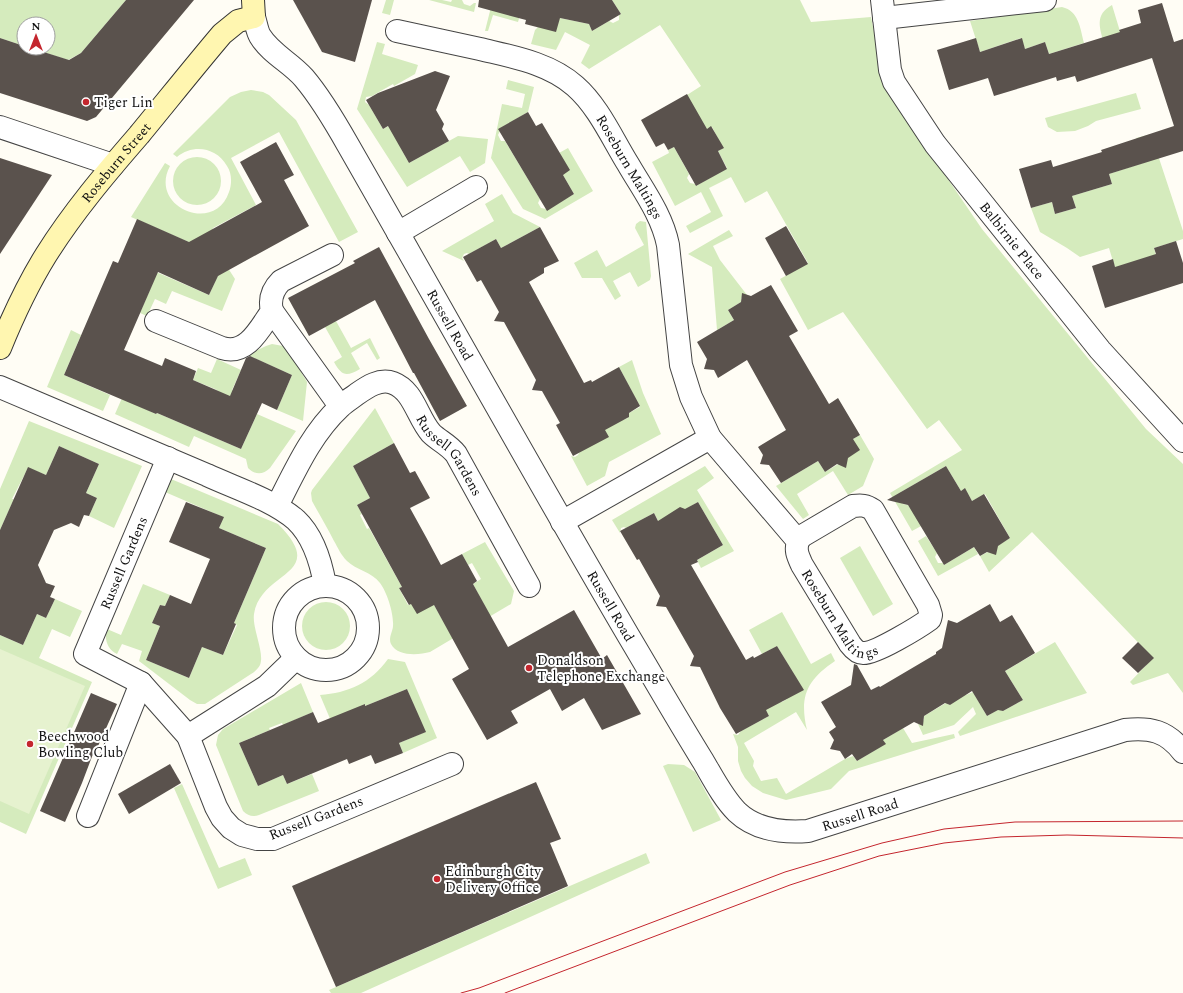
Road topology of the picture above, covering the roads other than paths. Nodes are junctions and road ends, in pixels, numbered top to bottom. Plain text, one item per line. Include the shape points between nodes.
1 (1044, 0) edge
2 (254, 8) edge
3 (883, 9) edge
4 (397, 30) dead end
5 (0, 127) edge
6 (113, 165) junction
7 (476, 186) dead end
8 (398, 233) junction
9 (332, 255) dead end
10 (272, 311) junction
11 (156, 322) dead end
12 (0, 348) edge
13 (0, 387) edge
14 (340, 406) junction
15 (710, 438) junction
16 (1183, 441) edge
17 (168, 458) junction
18 (277, 506) junction
19 (562, 522) junction
20 (798, 541) junction
21 (325, 585) junction
22 (528, 586) dead end
23 (296, 658) junction
24 (140, 682) junction
25 (188, 736) junction
26 (1183, 752) edge
27 (452, 764) dead end
28 (88, 816) dead end

1 - 3 street, Balbirnie Place
2 - 6 street, Roseburn Street via 222,34
2 - 8 street, Russell Road via 259,35 274,54 301,74 323,104
3 - 16 street, Balbirnie Place via 890,70 894,82 936,144 1100,350
4 - 15 street, Roseburn Maltings via 543,66 564,76 595,108 656,211 666,233 682,365 691,397
5 - 6 street
6 - 12 street, Roseburn Street via 46,255 18,305
7 - 8 street
8 - 19 street, Russell Road
9 - 10 street via 281,281 271,298
10 - 11 street via 249,342 237,350 222,348
10 - 14 street
13 - 17 street
14 - 18 street, Russell Gardens via 304,453
14 - 22 street, Russell Gardens via 368,386 379,382 394,383 408,393 430,432 456,454
15 - 19 street
15 - 20 street, Roseburn Maltings
17 - 18 street
17 - 24 street, Russell Gardens via 85,654
18 - 21 street via 297,521 314,546
19 - 26 street, Russell Road via 727,800 738,813 765,828 808,831 1125,730 1152,729 1170,739
20 - 20 street, Roseburn Maltings via 796,553 802,565 855,650 862,653 875,651 930,619 928,604 873,510 868,506 853,506 808,532
21 - 23 street via 309,588 295,598 286,612 284,636
21 - 23 street via 340,587 359,601 368,621 366,644 354,660 331,670 313,668
23 - 25 street via 267,686
24 - 25 street, Russell Gardens
24 - 28 street
25 - 27 street, Russell Gardens via 222,818 242,835 257,839 273,838

